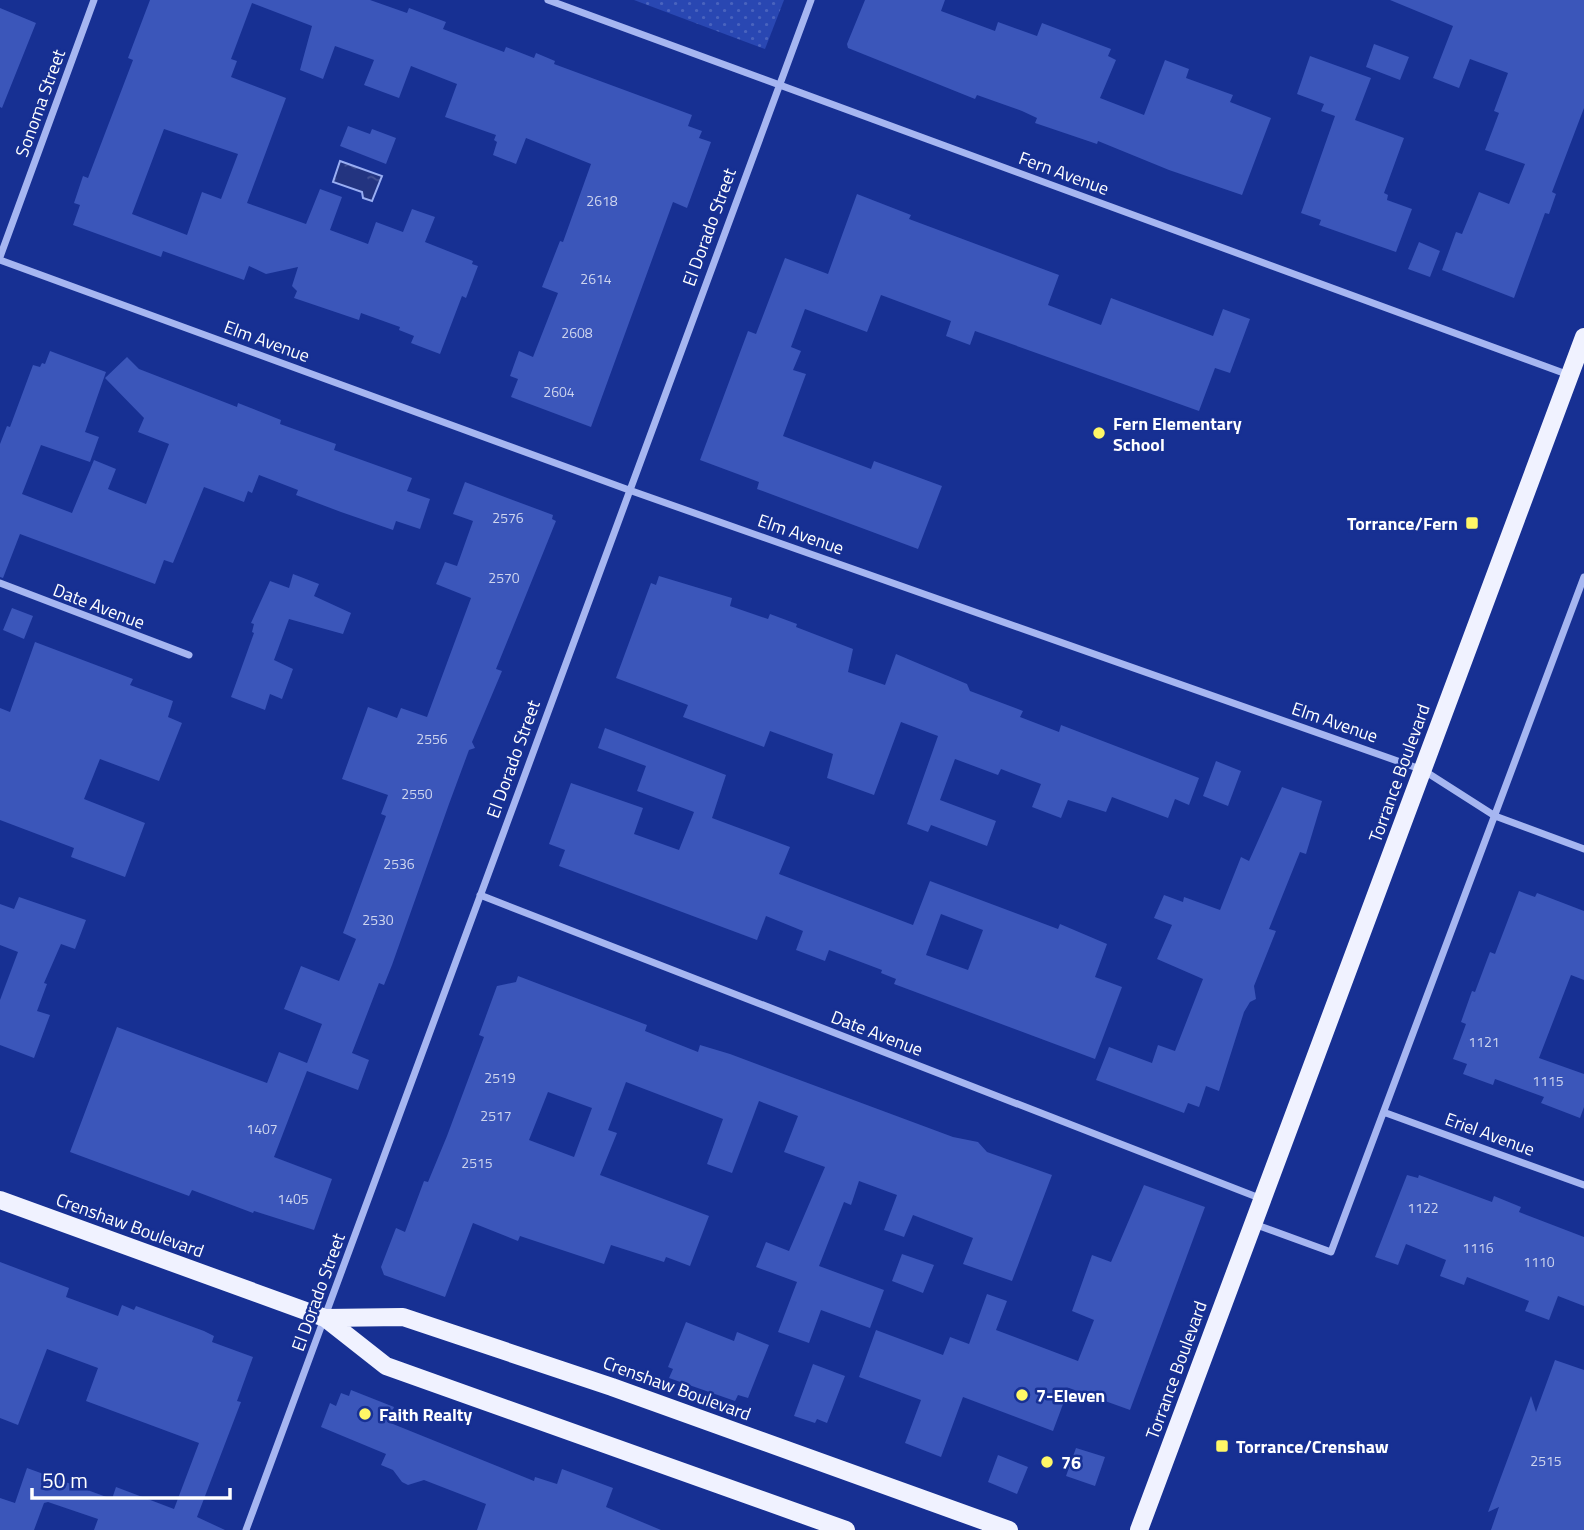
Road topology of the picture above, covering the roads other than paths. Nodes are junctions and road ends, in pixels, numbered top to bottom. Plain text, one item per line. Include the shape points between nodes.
1 (94, 0) edge
2 (548, 0) edge
3 (811, 0) edge
4 (778, 85) junction
5 (0, 258) edge
6 (1584, 337) edge
7 (1570, 376) junction
8 (629, 490) junction
9 (1584, 577) edge
10 (0, 583) edge
11 (189, 655) dead end
12 (1423, 770) junction
13 (1495, 816) junction
14 (1584, 849) edge
15 (480, 895) junction
16 (1385, 1113) junction
17 (1584, 1185) edge
18 (0, 1199) edge
19 (1262, 1199) junction
20 (1253, 1224) junction
21 (325, 1318) junction
22 (246, 1530) edge
23 (846, 1530) edge
24 (1009, 1530) edge
25 (1139, 1530) edge

1 - 5 street, Sonoma Street
2 - 4 street, Fern Avenue
3 - 4 street, El Dorado Street
4 - 7 street, Fern Avenue
4 - 8 street, El Dorado Street
5 - 8 street, Elm Avenue
6 - 7 main road, Torrance Boulevard
7 - 12 main road, Torrance Boulevard
8 - 12 street, Elm Avenue
8 - 15 street, El Dorado Street
9 - 13 street
10 - 11 street, Date Avenue
12 - 13 street, Elm Avenue
12 - 19 main road, Torrance Boulevard
13 - 14 street, Elm Avenue
13 - 16 street
15 - 19 street, Date Avenue
15 - 21 street, El Dorado Street
16 - 17 street, Eriel Avenue
16 - 20 street via 1331,1252
18 - 21 main road, Crenshaw Boulevard
19 - 20 main road, Torrance Boulevard
20 - 25 main road, Torrance Boulevard
21 - 22 street, El Dorado Street
21 - 23 main road, Crenshaw Boulevard via 386,1366
21 - 24 main road, Crenshaw Boulevard via 403,1317

